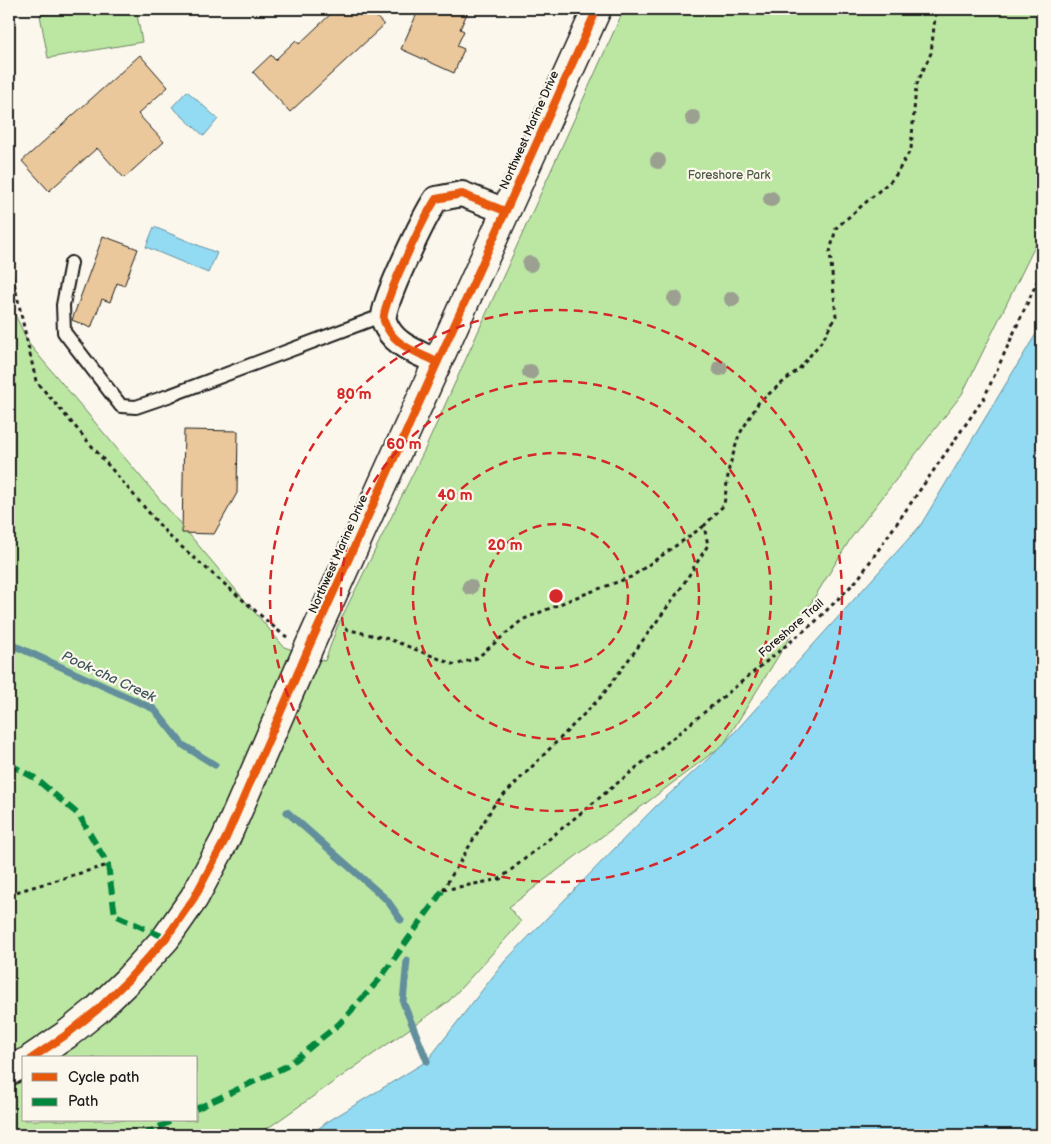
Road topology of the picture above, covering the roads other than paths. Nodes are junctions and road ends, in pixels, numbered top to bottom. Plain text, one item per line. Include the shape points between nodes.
1 (596, 9) edge
2 (504, 211) junction
3 (71, 263) dead end
4 (383, 320) junction
5 (437, 362) junction
6 (35, 1056) edge
7 (22, 1064) edge
8 (9, 1072) edge

1 - 2 street, Northwest Marine Drive
2 - 4 street via 462,194 436,199 384,308
2 - 5 street, Northwest Marine Drive
3 - 4 lane via 63,305 64,332 122,406 136,407 373,319
4 - 5 street via 393,338 406,348
5 - 6 street, Northwest Marine Drive via 226,838 194,898 166,938 128,980 97,1010
7 - 8 street

